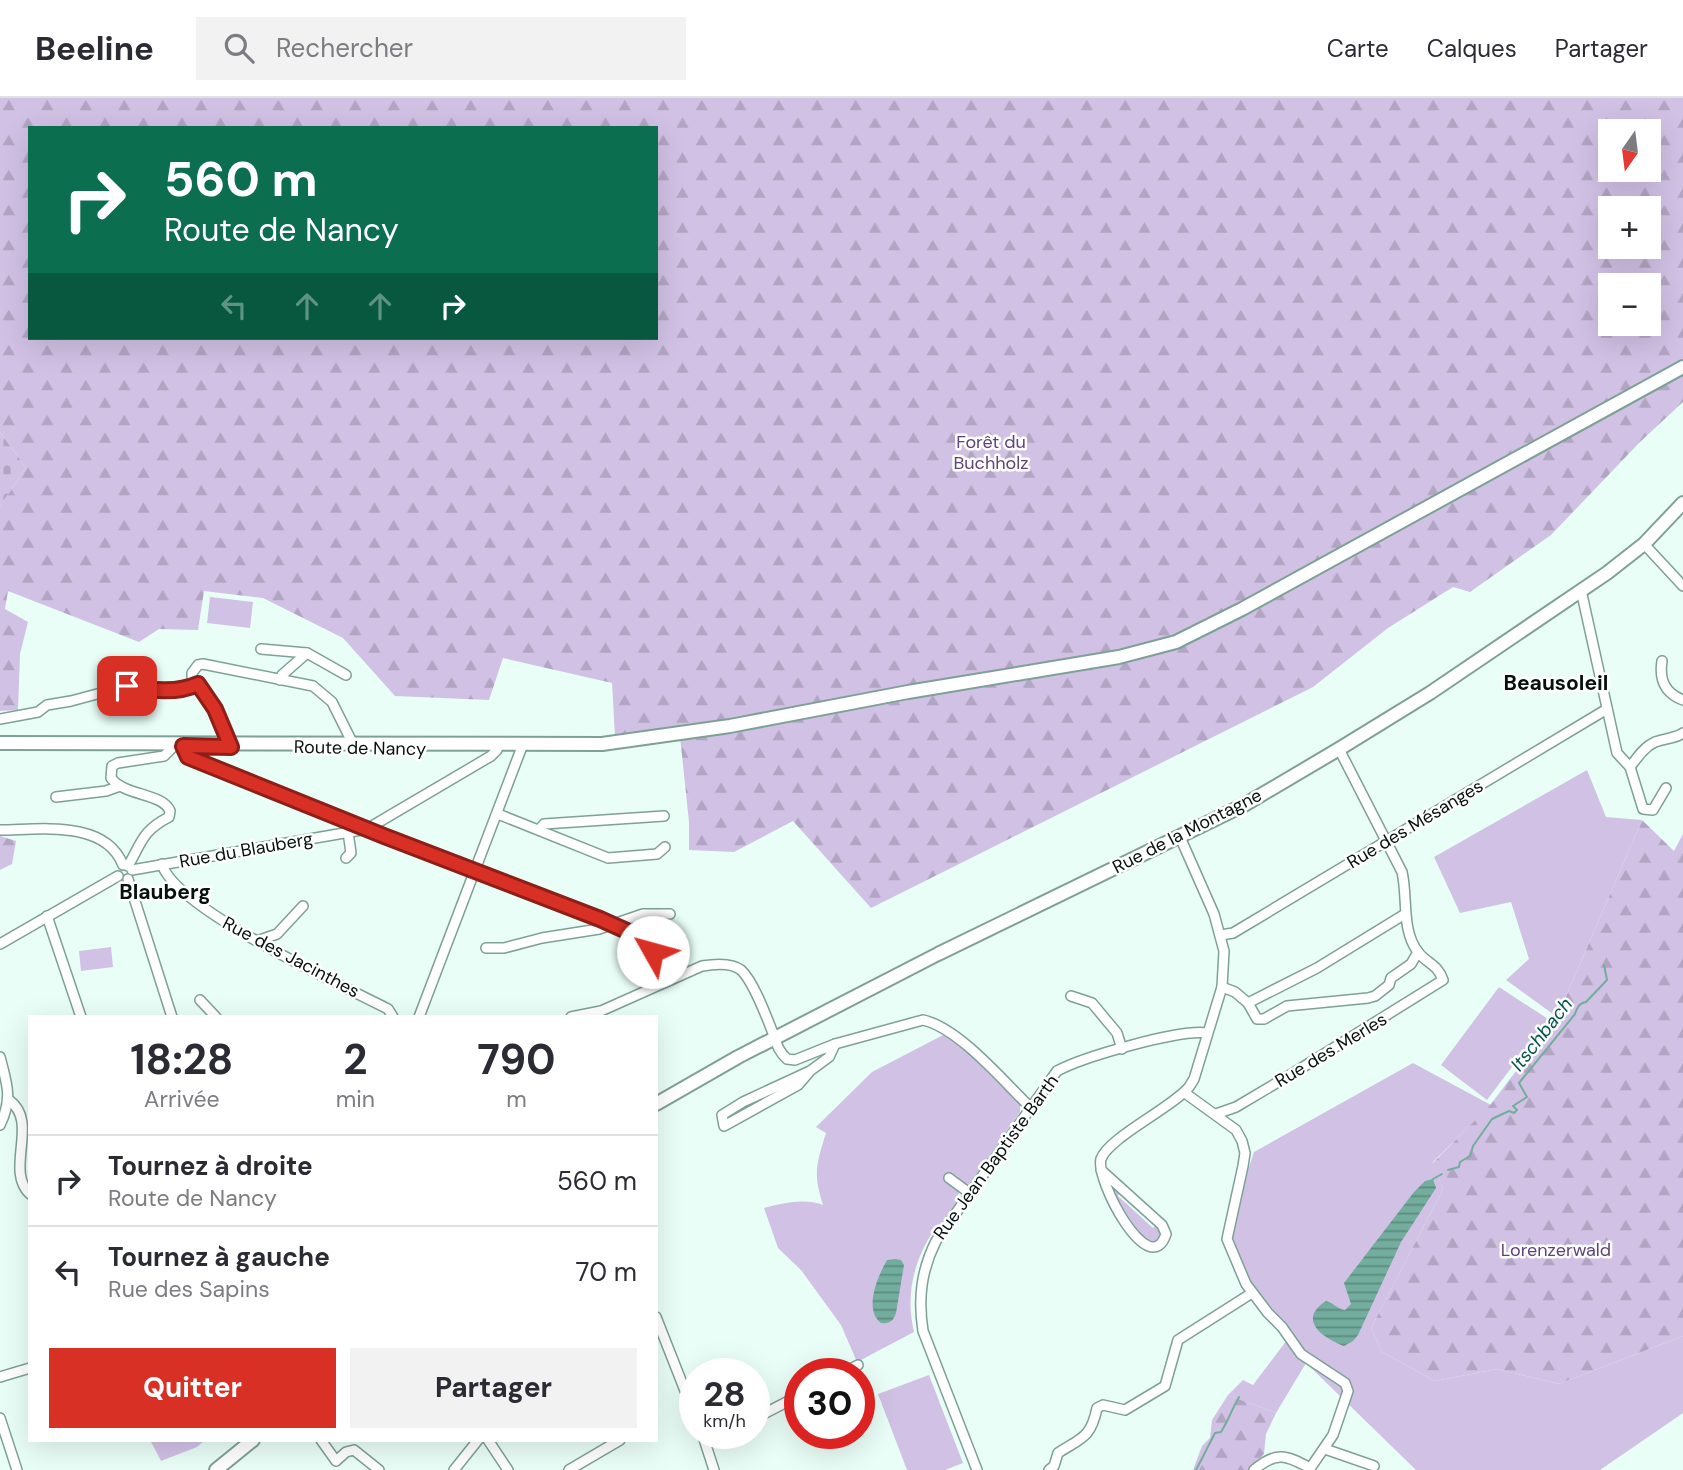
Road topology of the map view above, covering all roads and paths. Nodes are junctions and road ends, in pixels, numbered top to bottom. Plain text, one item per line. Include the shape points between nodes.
1 (1682, 368) edge
2 (1683, 503) edge
3 (1644, 544) junction
4 (1683, 586) edge
5 (1581, 590) junction
6 (261, 649) dead end
7 (307, 653) junction
8 (1662, 661) dead end
9 (346, 675) dead end
10 (280, 680) junction
11 (198, 684) junction
12 (1683, 700) edge
13 (1608, 709) junction
14 (0, 719) edge
15 (1683, 733) edge
16 (0, 743) edge
17 (179, 744) junction
18 (231, 745) junction
19 (354, 746) junction
20 (483, 746) junction
21 (498, 747) junction
22 (522, 747) junction
23 (1339, 749) junction
24 (1630, 766) junction
25 (470, 767) junction
26 (120, 786) junction
27 (1665, 788) dead end
28 (56, 797) dead end
29 (498, 814) junction
30 (664, 816) dead end
31 (342, 819) junction
32 (367, 828) junction
33 (0, 830) edge
34 (538, 830) junction
35 (345, 833) junction
36 (1180, 837) junction
37 (1385, 841) junction
38 (665, 846) dead end
39 (346, 858) dead end
40 (162, 864) junction
41 (126, 871) junction
42 (475, 871) junction
43 (303, 906) dead end
44 (670, 914) dead end
45 (1405, 914) junction
46 (47, 916) junction
47 (613, 924) junction
48 (1221, 935) junction
49 (257, 941) junction
50 (0, 944) edge
51 (486, 948) dead end
52 (1418, 952) junction
53 (670, 979) junction
54 (1222, 987) junction
55 (1071, 996) dead end
56 (200, 1000) dead end
57 (1248, 1003) junction
58 (80, 1015) edge
59 (171, 1015) edge
60 (214, 1015) edge
61 (392, 1015) edge
62 (420, 1015) edge
63 (581, 1015) edge
64 (1207, 1033) junction
65 (775, 1038) junction
66 (835, 1044) junction
67 (1122, 1049) junction
68 (0, 1057) edge
69 (810, 1071) junction
70 (1185, 1093) junction
71 (9, 1100) junction
72 (658, 1103) edge
73 (1030, 1107) junction
74 (1216, 1114) junction
75 (0, 1125) edge
76 (1101, 1170) junction
77 (949, 1178) dead end
78 (28, 1191) edge
79 (968, 1192) junction
80 (1252, 1293) junction
81 (659, 1331) edge
82 (28, 1369) edge
83 (0, 1377) edge
84 (679, 1378) edge
85 (0, 1418) edge
86 (251, 1442) edge
87 (322, 1442) edge
88 (476, 1442) edge
89 (489, 1442) edge
90 (617, 1442) edge
91 (708, 1449) edge
92 (1325, 1449) junction
93 (334, 1465) edge
94 (1374, 1466) dead end
95 (1310, 1469) edge
96 (16, 1470) edge
97 (216, 1470) edge
98 (379, 1470) edge
99 (454, 1470) edge
100 (508, 1470) edge
101 (569, 1470) edge
102 (714, 1470) edge
103 (977, 1470) edge
104 (1049, 1470) edge
105 (1254, 1470) edge

1 - 22 main road, Route de Nancy via 1176,642 1119,657 684,734
2 - 3 main road, Rue de la Montagne
3 - 4 street
3 - 5 main road, Rue de la Montagne
5 - 13 street
5 - 23 main road, Rue de la Montagne
6 - 7 street
7 - 9 street
7 - 10 street
8 - 12 street via 1665,688
10 - 11 street via 203,664 192,673
10 - 19 street via 323,692
11 - 14 street via 169,690 127,686
11 - 18 street
13 - 24 street via 1617,753
13 - 37 street, Rue des Mésanges
15 - 24 street via 1655,743
16 - 17 main road, Route de Nancy
17 - 18 main road, Route de Nancy
17 - 26 street via 164,756 113,766 111,778
17 - 31 street via 188,757
18 - 19 main road, Route de Nancy
19 - 20 main road, Route de Nancy
20 - 21 main road, Route de Nancy
20 - 25 street, Rue du Blauberg
21 - 22 main road, Route de Nancy
21 - 25 street, Rue du Blauberg via 491,757
22 - 29 street
23 - 36 main road, Rue de la Montagne
23 - 37 street
24 - 27 street via 1643,809 1653,810
25 - 32 street, Rue du Blauberg
26 - 28 street
26 - 41 street via 164,803 170,811 169,817 149,828
29 - 34 street
29 - 42 street
30 - 34 street via 544,824
31 - 32 street
31 - 35 street
32 - 35 street, Rue du Blauberg
32 - 42 street
33 - 41 street via 89,834 114,850
34 - 38 street via 608,858 657,853
35 - 39 street via 351,853
35 - 40 street, Rue du Blauberg
36 - 48 street
36 - 65 main road, Rue de la Montagne
37 - 45 street via 1402,872
37 - 48 street, Rue des Mésanges via 1233,933
40 - 41 street, Rue du Blauberg
40 - 49 street, Rue des Jacinthes via 195,901
41 - 46 street, Rue du Blauberg
41 - 59 street
42 - 47 street
42 - 62 street
43 - 49 street via 277,934
44 - 47 street via 643,914
45 - 52 street
45 - 57 street via 1317,968
46 - 50 street, Rue du Blauberg
46 - 58 street
47 - 51 street
47 - 53 street via 653,952
48 - 54 street
49 - 61 street, Rue des Jacinthes
52 - 57 street via 1411,964 1368,998 1287,1006 1264,1019 1257,1019
52 - 74 street, Rue des Merles via 1440,970 1443,980 1236,1107
53 - 63 street via 601,1011
53 - 65 street via 702,965 742,971
54 - 57 street
54 - 64 street
55 - 67 street via 1092,1003 1117,1033
56 - 60 street
64 - 67 street, Rue Jean Baptiste Barth via 1194,1031
64 - 70 street via 1194,1079
65 - 66 street via 787,1059 795,1060
65 - 72 main road, Rue de la Montagne
66 - 69 street via 829,1057
66 - 73 street via 923,1020 932,1022 955,1035
67 - 73 street, Rue Jean Baptiste Barth via 1057,1071
68 - 71 street
69 - 69 street via 798,1085 724,1126 722,1115
70 - 74 street
70 - 76 street via 1113,1144 1104,1154
71 - 75 street
71 - 78 street via 21,1120 20,1180
73 - 79 street, Rue Jean Baptiste Barth
74 - 80 street via 1236,1130 1245,1153 1227,1239
76 - 76 street via 1110,1197 1139,1241 1147,1247 1164,1242 1162,1225
77 - 79 street
79 - 103 street, Rue Jean Baptiste Barth via 930,1252 919,1307 923,1331
80 - 92 street via 1301,1354 1345,1383 1346,1402
80 - 104 street via 1178,1340 1165,1386 1125,1409 1097,1408 1089,1433 1058,1453
81 - 84 street
82 - 83 street
85 - 96 street
86 - 97 main road
87 - 93 street
88 - 99 street
89 - 100 street
90 - 101 street
91 - 102 street
92 - 94 street
92 - 95 street
93 - 98 street via 354,1450
95 - 105 street via 1280,1455

